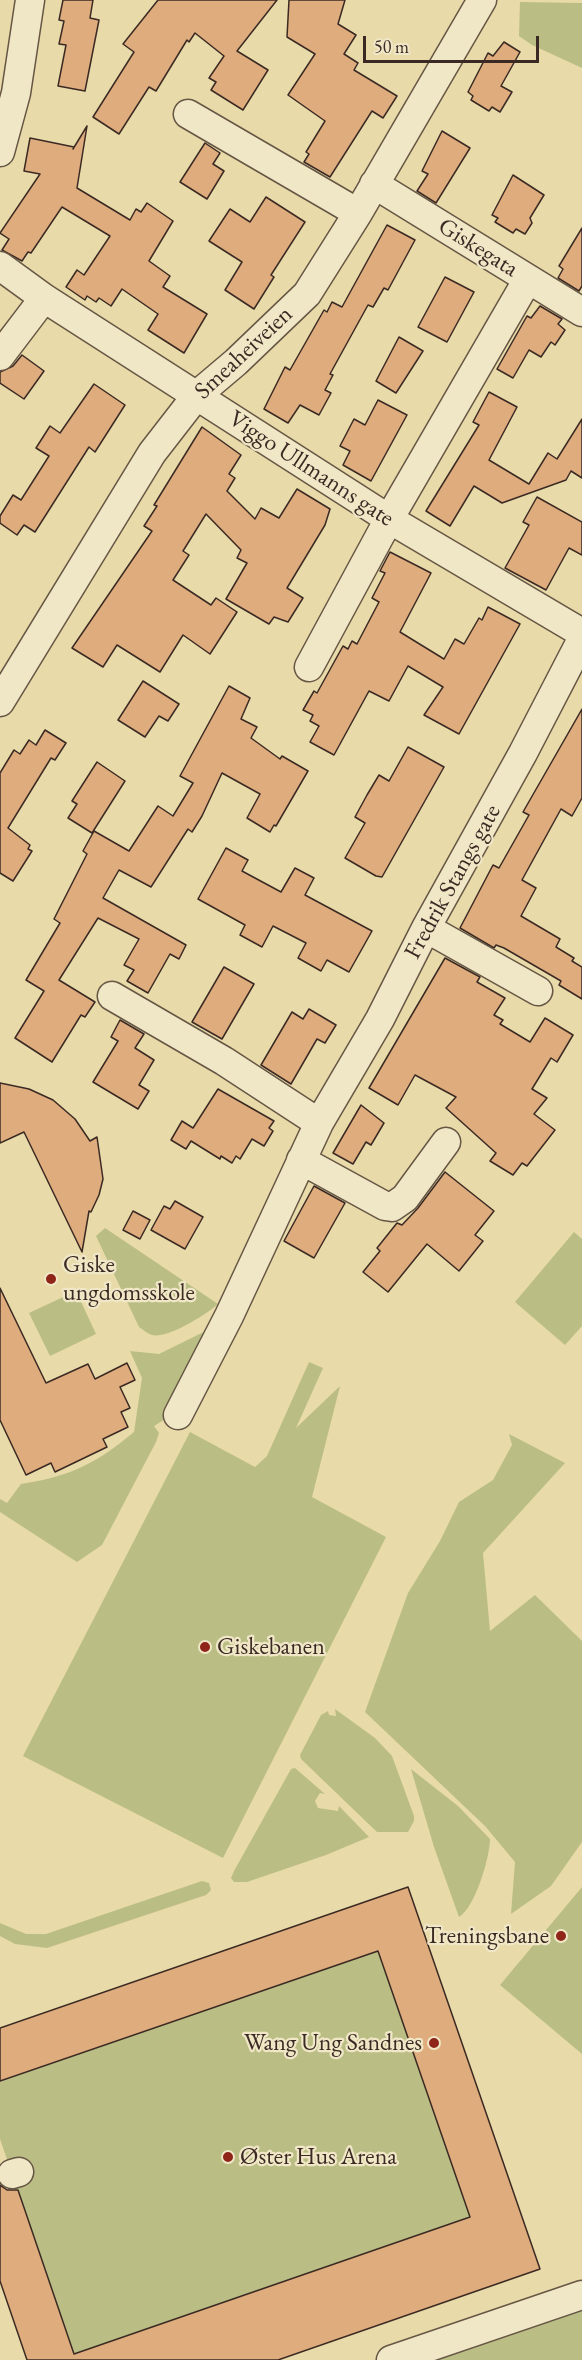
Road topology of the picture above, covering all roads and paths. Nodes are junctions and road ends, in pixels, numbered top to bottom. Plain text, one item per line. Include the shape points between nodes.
1 (30, 0) edge
2 (483, 0) edge
3 (188, 114) dead end
4 (0, 152) edge
5 (374, 184) junction
6 (358, 213) junction
7 (0, 266) edge
8 (528, 279) junction
9 (44, 298) junction
10 (582, 312) edge
11 (0, 356) edge
12 (196, 395) junction
13 (389, 519) junction
14 (582, 633) edge
15 (582, 639) edge
16 (309, 667) dead end
17 (0, 702) edge
18 (426, 928) junction
19 (538, 991) dead end
20 (112, 996) dead end
21 (318, 1123) junction
22 (446, 1142) dead end
23 (301, 1160) junction
24 (178, 1415) dead end
25 (582, 2295) edge
26 (391, 2360) edge

1 - 4 street via 16,93
2 - 5 street, Smeaheiveien
3 - 6 street
5 - 6 street, Smeaheiveien
5 - 8 street, Giskegata
6 - 12 street, Smeaheiveien via 307,294
7 - 9 street, Viggo Ullmanns gate
8 - 10 street, Giskegata
8 - 13 street
9 - 11 street
9 - 12 street, Viggo Ullmanns gate
12 - 13 street, Viggo Ullmanns gate
12 - 17 street, Smeaheiveien via 152,453
13 - 14 street, Viggo Ullmanns gate
13 - 16 street
15 - 18 street, Fredrik Stangs gate
18 - 19 street
18 - 21 street, Fredrik Stangs gate via 380,1020
20 - 21 street via 224,1061
21 - 23 street, Fredrik Stangs gate
22 - 23 street via 405,1198 392,1207
23 - 24 street, Fredrik Stangs gate
25 - 26 street

